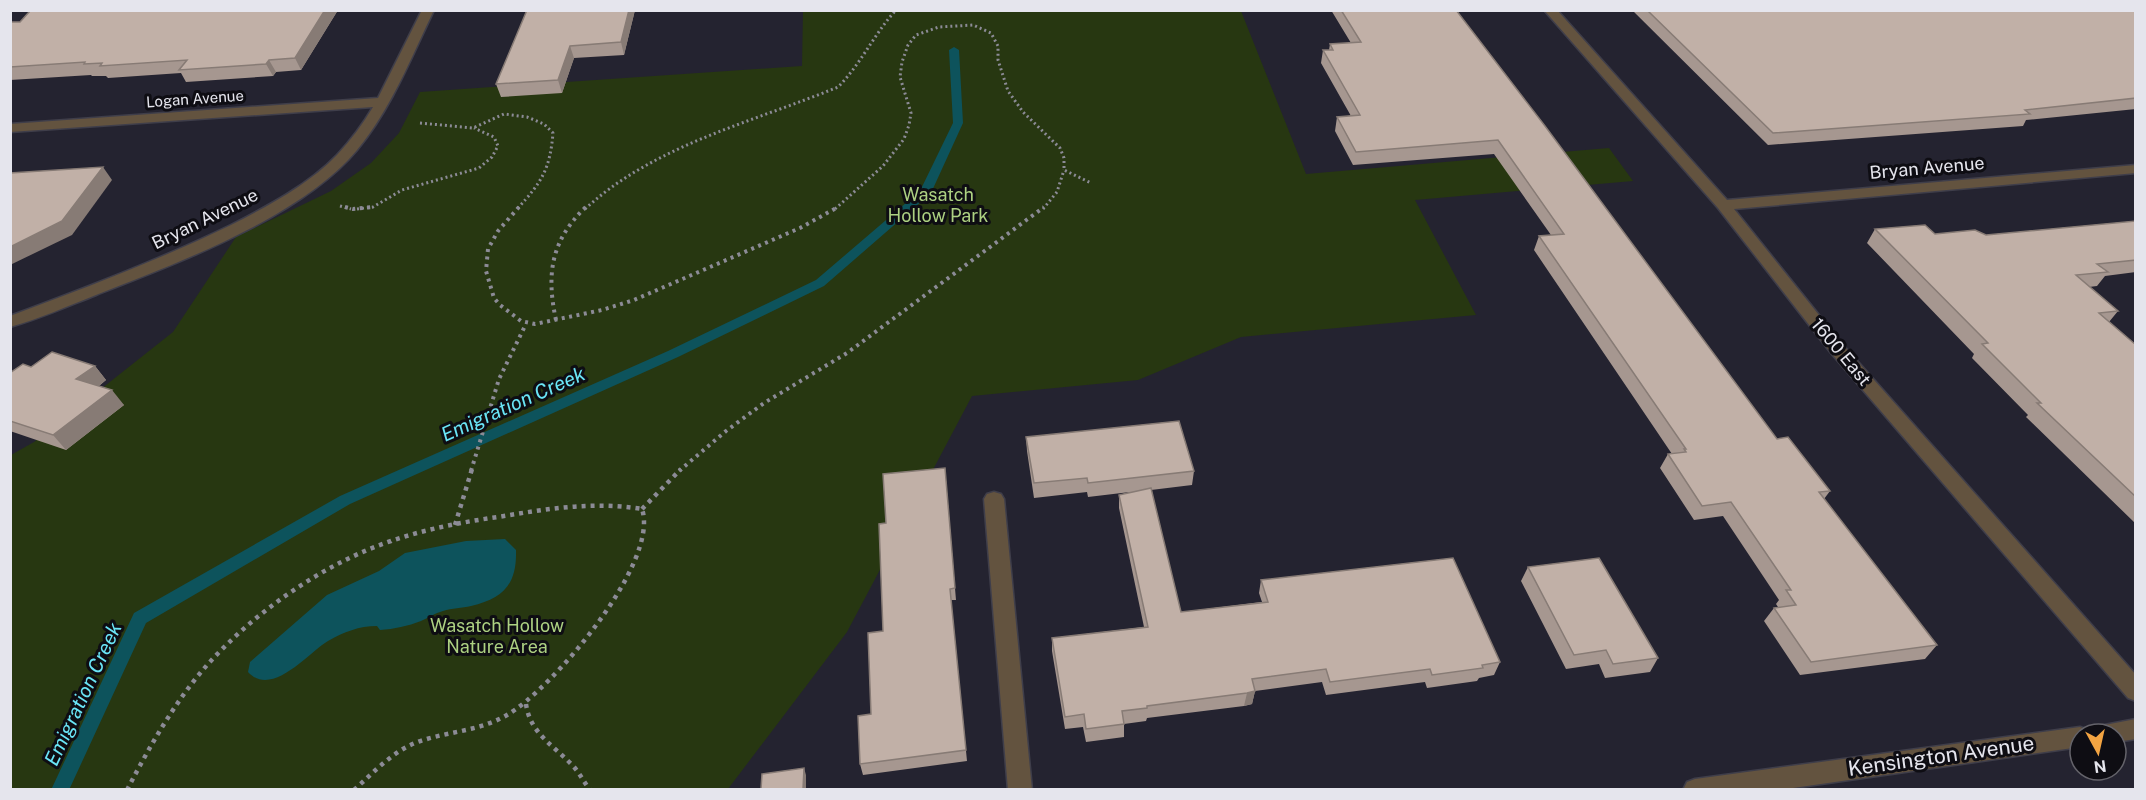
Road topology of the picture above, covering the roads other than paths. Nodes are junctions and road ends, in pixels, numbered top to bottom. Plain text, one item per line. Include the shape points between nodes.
1 (428, 10) edge
2 (1550, 10) edge
3 (382, 102) junction
4 (10, 128) edge
5 (2136, 169) edge
6 (1723, 205) junction
7 (10, 322) edge
8 (994, 499) dead end
9 (2136, 690) edge
10 (2068, 739) edge
11 (1757, 785) edge
12 (1020, 789) edge
13 (1695, 789) edge

1 - 3 street, Bryan Avenue
2 - 6 street, 1600 East
3 - 4 street, Logan Avenue
3 - 7 street, Bryan Avenue via 351,148 321,176 281,204 187,251
5 - 6 street, Bryan Avenue
6 - 9 street, 1600 East via 1837,349
8 - 12 street
10 - 11 street, Kensington Avenue
11 - 13 street, Kensington Avenue

